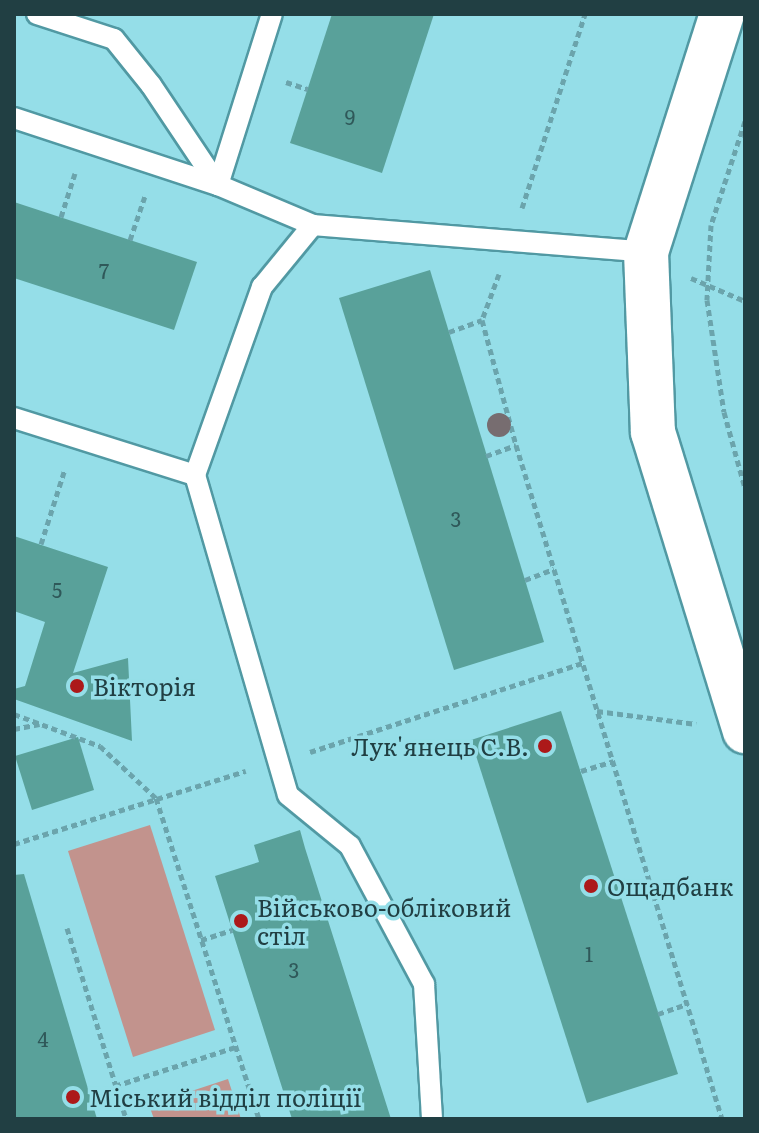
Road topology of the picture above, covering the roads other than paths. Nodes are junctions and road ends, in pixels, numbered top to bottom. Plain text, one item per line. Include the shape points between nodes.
1 (37, 14) edge
2 (272, 14) edge
3 (722, 14) edge
4 (14, 118) edge
5 (218, 185) junction
6 (313, 225) junction
7 (646, 252) junction
8 (14, 418) edge
9 (195, 475) junction
10 (745, 731) edge
11 (432, 1119) edge

1 - 5 lane via 114,39
2 - 5 lane
3 - 7 main road
4 - 5 lane
5 - 6 lane
6 - 7 lane
6 - 9 lane via 262,287
7 - 10 main road via 653,432
8 - 9 lane
9 - 11 lane via 288,795 350,846 424,984

